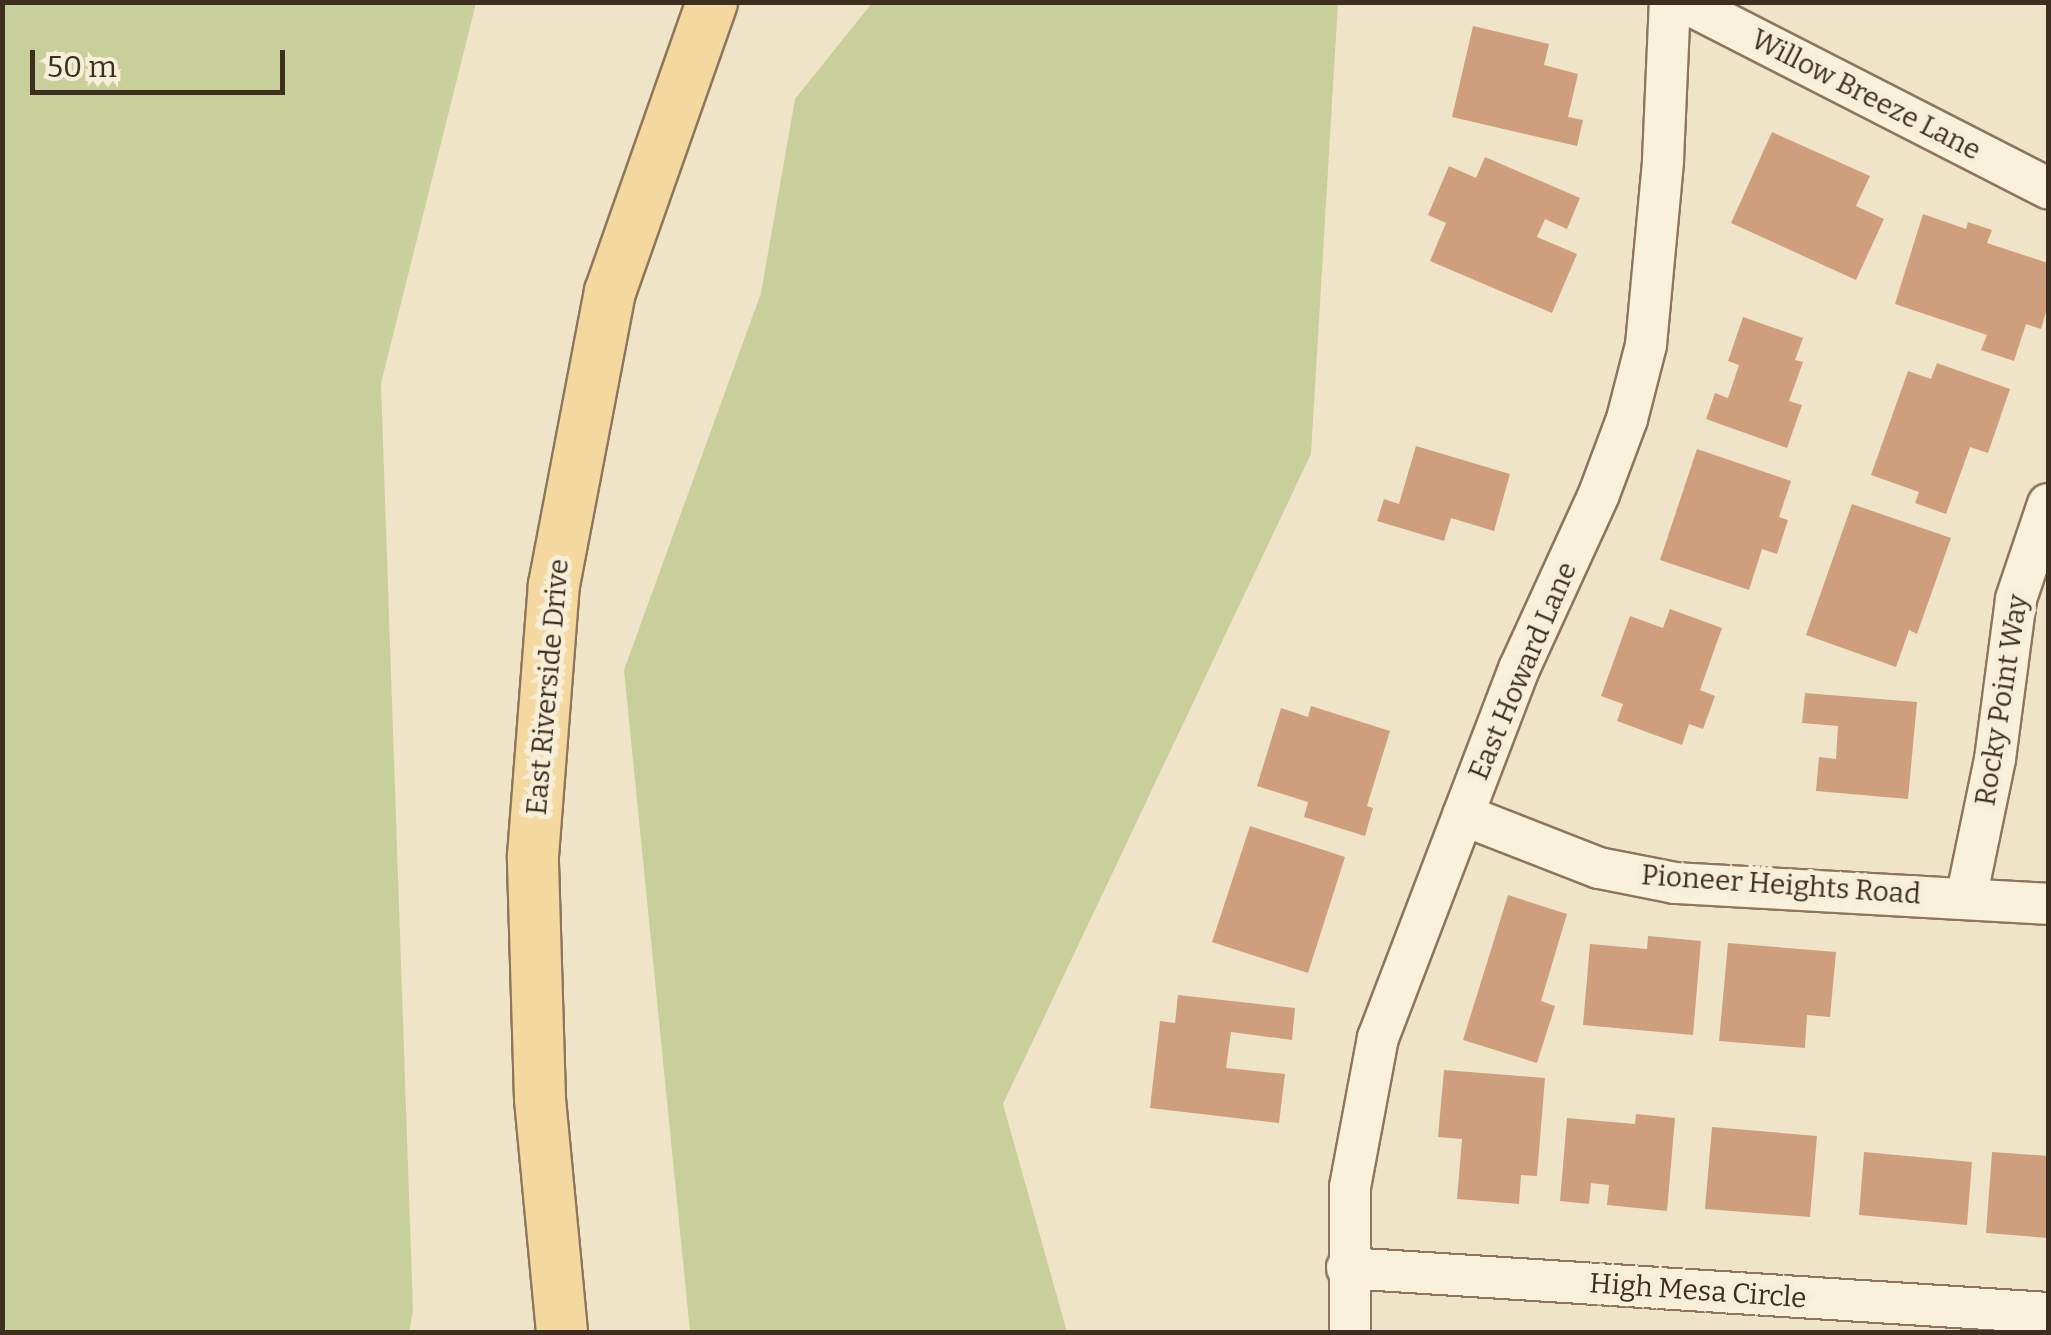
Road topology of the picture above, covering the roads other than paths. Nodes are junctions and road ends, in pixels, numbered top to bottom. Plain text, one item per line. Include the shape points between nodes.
1 (712, 2) edge
2 (1670, 2) edge
3 (1684, 2) edge
4 (2048, 188) edge
5 (2048, 504) edge
6 (1463, 815) junction
7 (1966, 899) junction
8 (2048, 904) edge
9 (1347, 1268) junction
10 (2048, 1313) edge
11 (562, 1332) edge
12 (1350, 1332) edge

1 - 11 main road, East Riverside Drive via 610,292 554,585 534,856 540,1099
2 - 6 street, East Howard Lane via 1646,346 1600,494 1519,669
3 - 4 street, Willow Breeze Lane
5 - 7 street, Rocky Point Way via 2016,599 1995,759
6 - 7 street, Pioneer Heights Road via 1599,868 1676,883
6 - 9 street, East Howard Lane via 1378,1038 1350,1187
7 - 8 street, Pioneer Heights Road
9 - 10 street, High Mesa Circle
9 - 12 street, East Howard Lane

